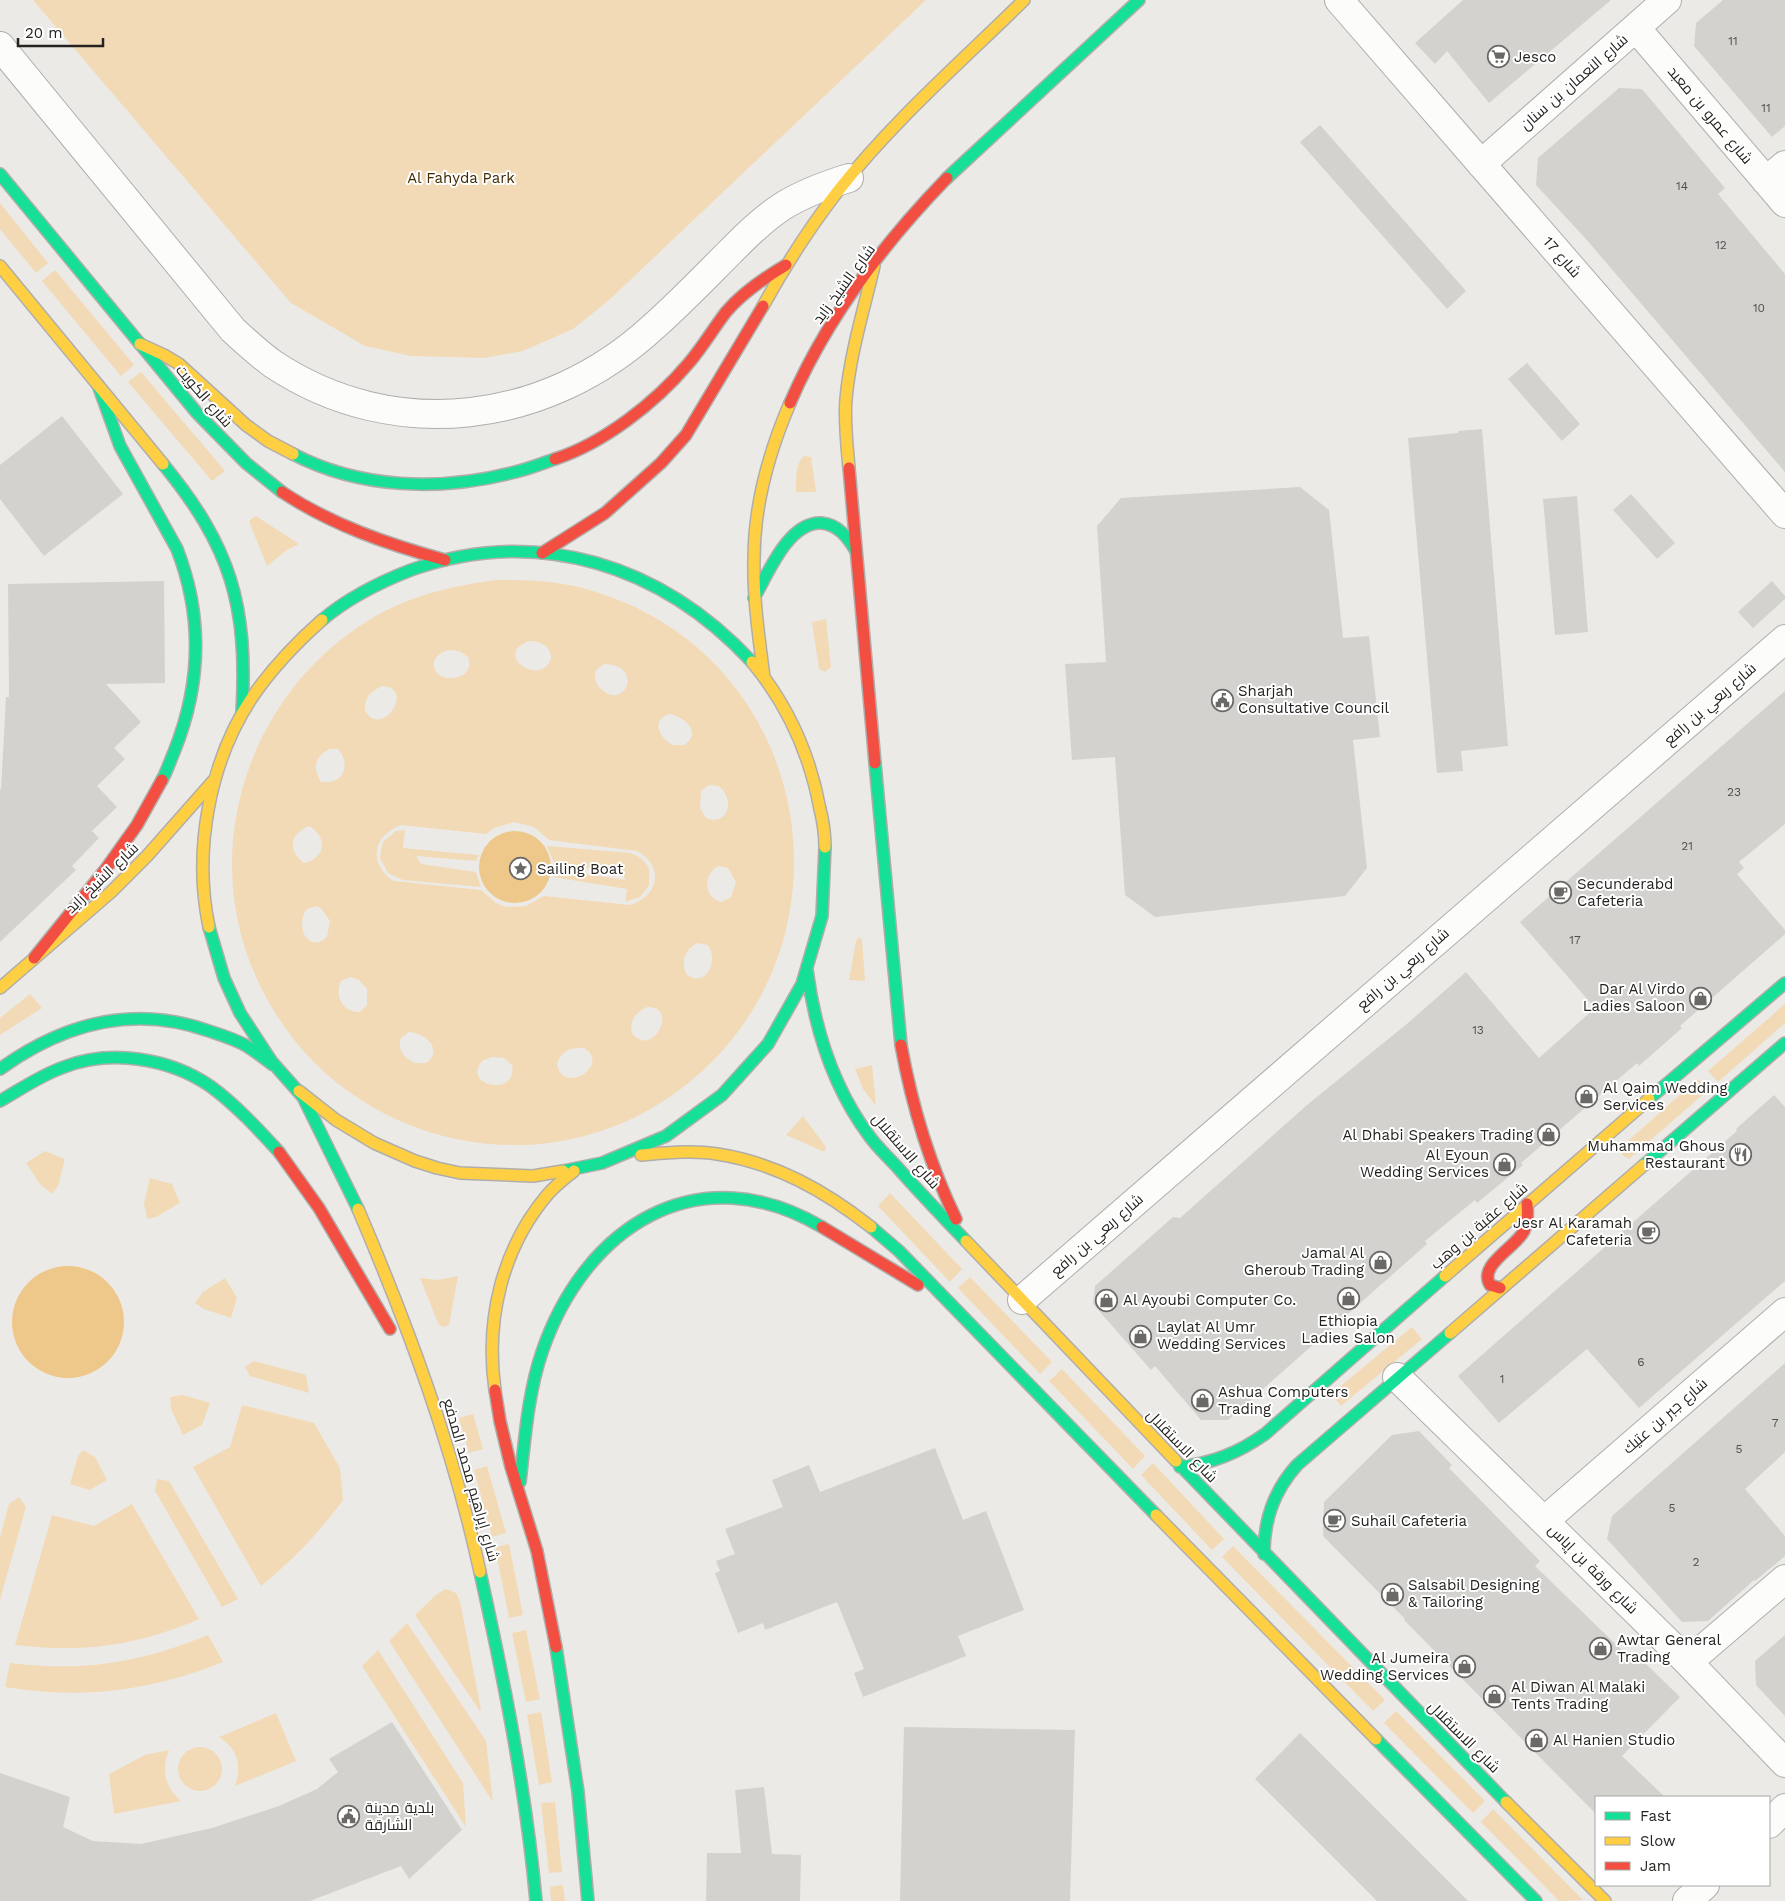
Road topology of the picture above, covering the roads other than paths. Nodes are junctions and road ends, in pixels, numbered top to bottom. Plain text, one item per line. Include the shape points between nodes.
1 (1139, 0) edge
2 (1338, 0) edge
3 (1667, 0) edge
4 (1012, 6) edge
5 (1636, 28) junction
6 (0, 46) edge
7 (1481, 164) junction
8 (1776, 173) edge
9 (0, 174) edge
10 (849, 178) junction
11 (1785, 203) edge
12 (786, 265) junction
13 (0, 266) edge
14 (874, 266) junction
15 (140, 344) junction
16 (98, 385) junction
17 (1785, 514) edge
18 (856, 551) junction
19 (542, 553) junction
20 (445, 560) junction
21 (754, 598) junction
22 (1785, 639) edge
23 (764, 677) junction
24 (242, 714) junction
25 (215, 779) junction
26 (34, 958) junction
27 (807, 969) junction
28 (1785, 983) edge
29 (0, 988) edge
30 (1785, 1043) edge
31 (0, 1069) edge
32 (278, 1069) junction
33 (299, 1091) junction
34 (0, 1101) edge
35 (624, 1157) junction
36 (574, 1171) junction
37 (1527, 1204) junction
38 (968, 1242) junction
39 (1500, 1288) junction
40 (1022, 1300) junction
41 (952, 1305) junction
42 (1785, 1312) edge
43 (397, 1343) dead end
44 (406, 1360) dead end
45 (1398, 1377) junction
46 (446, 1441) junction
47 (1180, 1467) junction
48 (519, 1490) junction
49 (1544, 1521) junction
50 (1264, 1554) junction
51 (1785, 1578) edge
52 (1688, 1662) junction
53 (1785, 1763) edge
54 (1785, 1808) edge
55 (1770, 1823) edge
56 (1703, 1886) edge
57 (536, 1901) edge
58 (588, 1901) edge
59 (1536, 1901) edge
60 (1605, 1901) edge
61 (1688, 1901) edge

1 - 14 main road, شارع الشيخ زايد via 963,162 933,193
2 - 7 street, شارع 17
3 - 5 street, شارع النعمان بن سنان
4 - 10 main road
5 - 7 street, شارع النعمان بن سنان
5 - 8 street, شارع عمرو بن معبد
6 - 10 street via 233,330 260,354 292,375 329,393 385,409 420,414 489,411 526,402 561,388 625,351 653,328 744,238 776,212 803,194
7 - 17 street, شارع 17
8 - 11 street, شارع عمرو بن معبد
9 - 15 main road, شارع الكويت
10 - 12 main road
12 - 15 main road via 738,299 671,383 616,428 552,461 481,480 446,484 392,482 339,473 315,464 269,441 240,420 189,372 170,358
12 - 19 main road via 686,435 661,463 605,513
13 - 16 main road
14 - 18 main road via 846,399
14 - 21 main road, شارع الشيخ زايد via 824,337 785,414 760,497 754,547
15 - 20 main road, شارع الكويت via 227,446 282,492 343,527
16 - 24 main road via 202,515 228,568 242,625
16 - 26 main road via 120,446 169,531 182,562 196,627 196,661 185,727 160,786 97,882
18 - 21 main road via 836,527 819,522 802,527 789,540
18 - 38 main road via 899,1036 913,1105 931,1163
19 - 20 main road via 493,553
19 - 23 main road via 608,566 654,584 679,598 725,633
20 - 24 main road via 409,570 342,604 285,653
21 - 23 main road, شارع الشيخ زايد
22 - 40 street, شارع ربعي بن رافع
23 - 27 main road via 802,743 822,818 826,856 824,895 818,933
24 - 25 main road
25 - 26 main road, شارع الشيخ زايد via 111,892
25 - 32 main road via 207,817 203,871 210,932 218,962 236,1005 259,1045
26 - 29 main road, شارع الشيخ زايد
27 - 35 main road via 778,1031 736,1084 684,1126
27 - 38 main road, شارع الاستقلال via 816,1029 835,1078 853,1112 870,1137
28 - 37 main road, شارع عقبة بن وهب
30 - 39 main road
31 - 32 main road via 42,1041 81,1026 123,1018 164,1019 205,1028 244,1045
32 - 33 main road
33 - 36 main road via 358,1136 426,1165 500,1177
33 - 46 main road, شارع إبراهيم محمد المدفع via 381,1262
34 - 43 main road via 40,1076 88,1060 146,1060 175,1068 202,1081 226,1098 276,1149 313,1196 375,1298
35 - 36 main road
35 - 41 main road via 655,1153 718,1154 780,1170 809,1184 871,1226
36 - 48 main road via 548,1193 527,1222 510,1253 498,1286 492,1355 494,1389 502,1432
37 - 39 main road via 1529,1214 1524,1232 1488,1269 1490,1285
37 - 47 main road, شارع عقبة بن وهب via 1250,1445 1217,1461
38 - 40 main road, شارع الاستقلال
39 - 45 main road
40 - 47 main road, شارع الاستقلال
41 - 48 main road via 816,1223 778,1206 716,1197 675,1204 652,1212 610,1240 588,1265 554,1320 533,1382
41 - 59 main road
42 - 49 street, شارع جبر بن عتيك
44 - 46 main road
45 - 49 street, شارع ورقة بن إياس
45 - 50 main road via 1286,1477 1270,1505
46 - 57 main road, شارع إبراهيم محمد المدفع via 474,1538 501,1660
47 - 50 main road, شارع الاستقلال
48 - 58 main road via 536,1551 562,1681
49 - 52 street, شارع ورقة بن إياس
50 - 60 main road, شارع الاستقلال
51 - 52 street
52 - 53 street, شارع ورقة بن إياس
54 - 55 street
56 - 61 street

